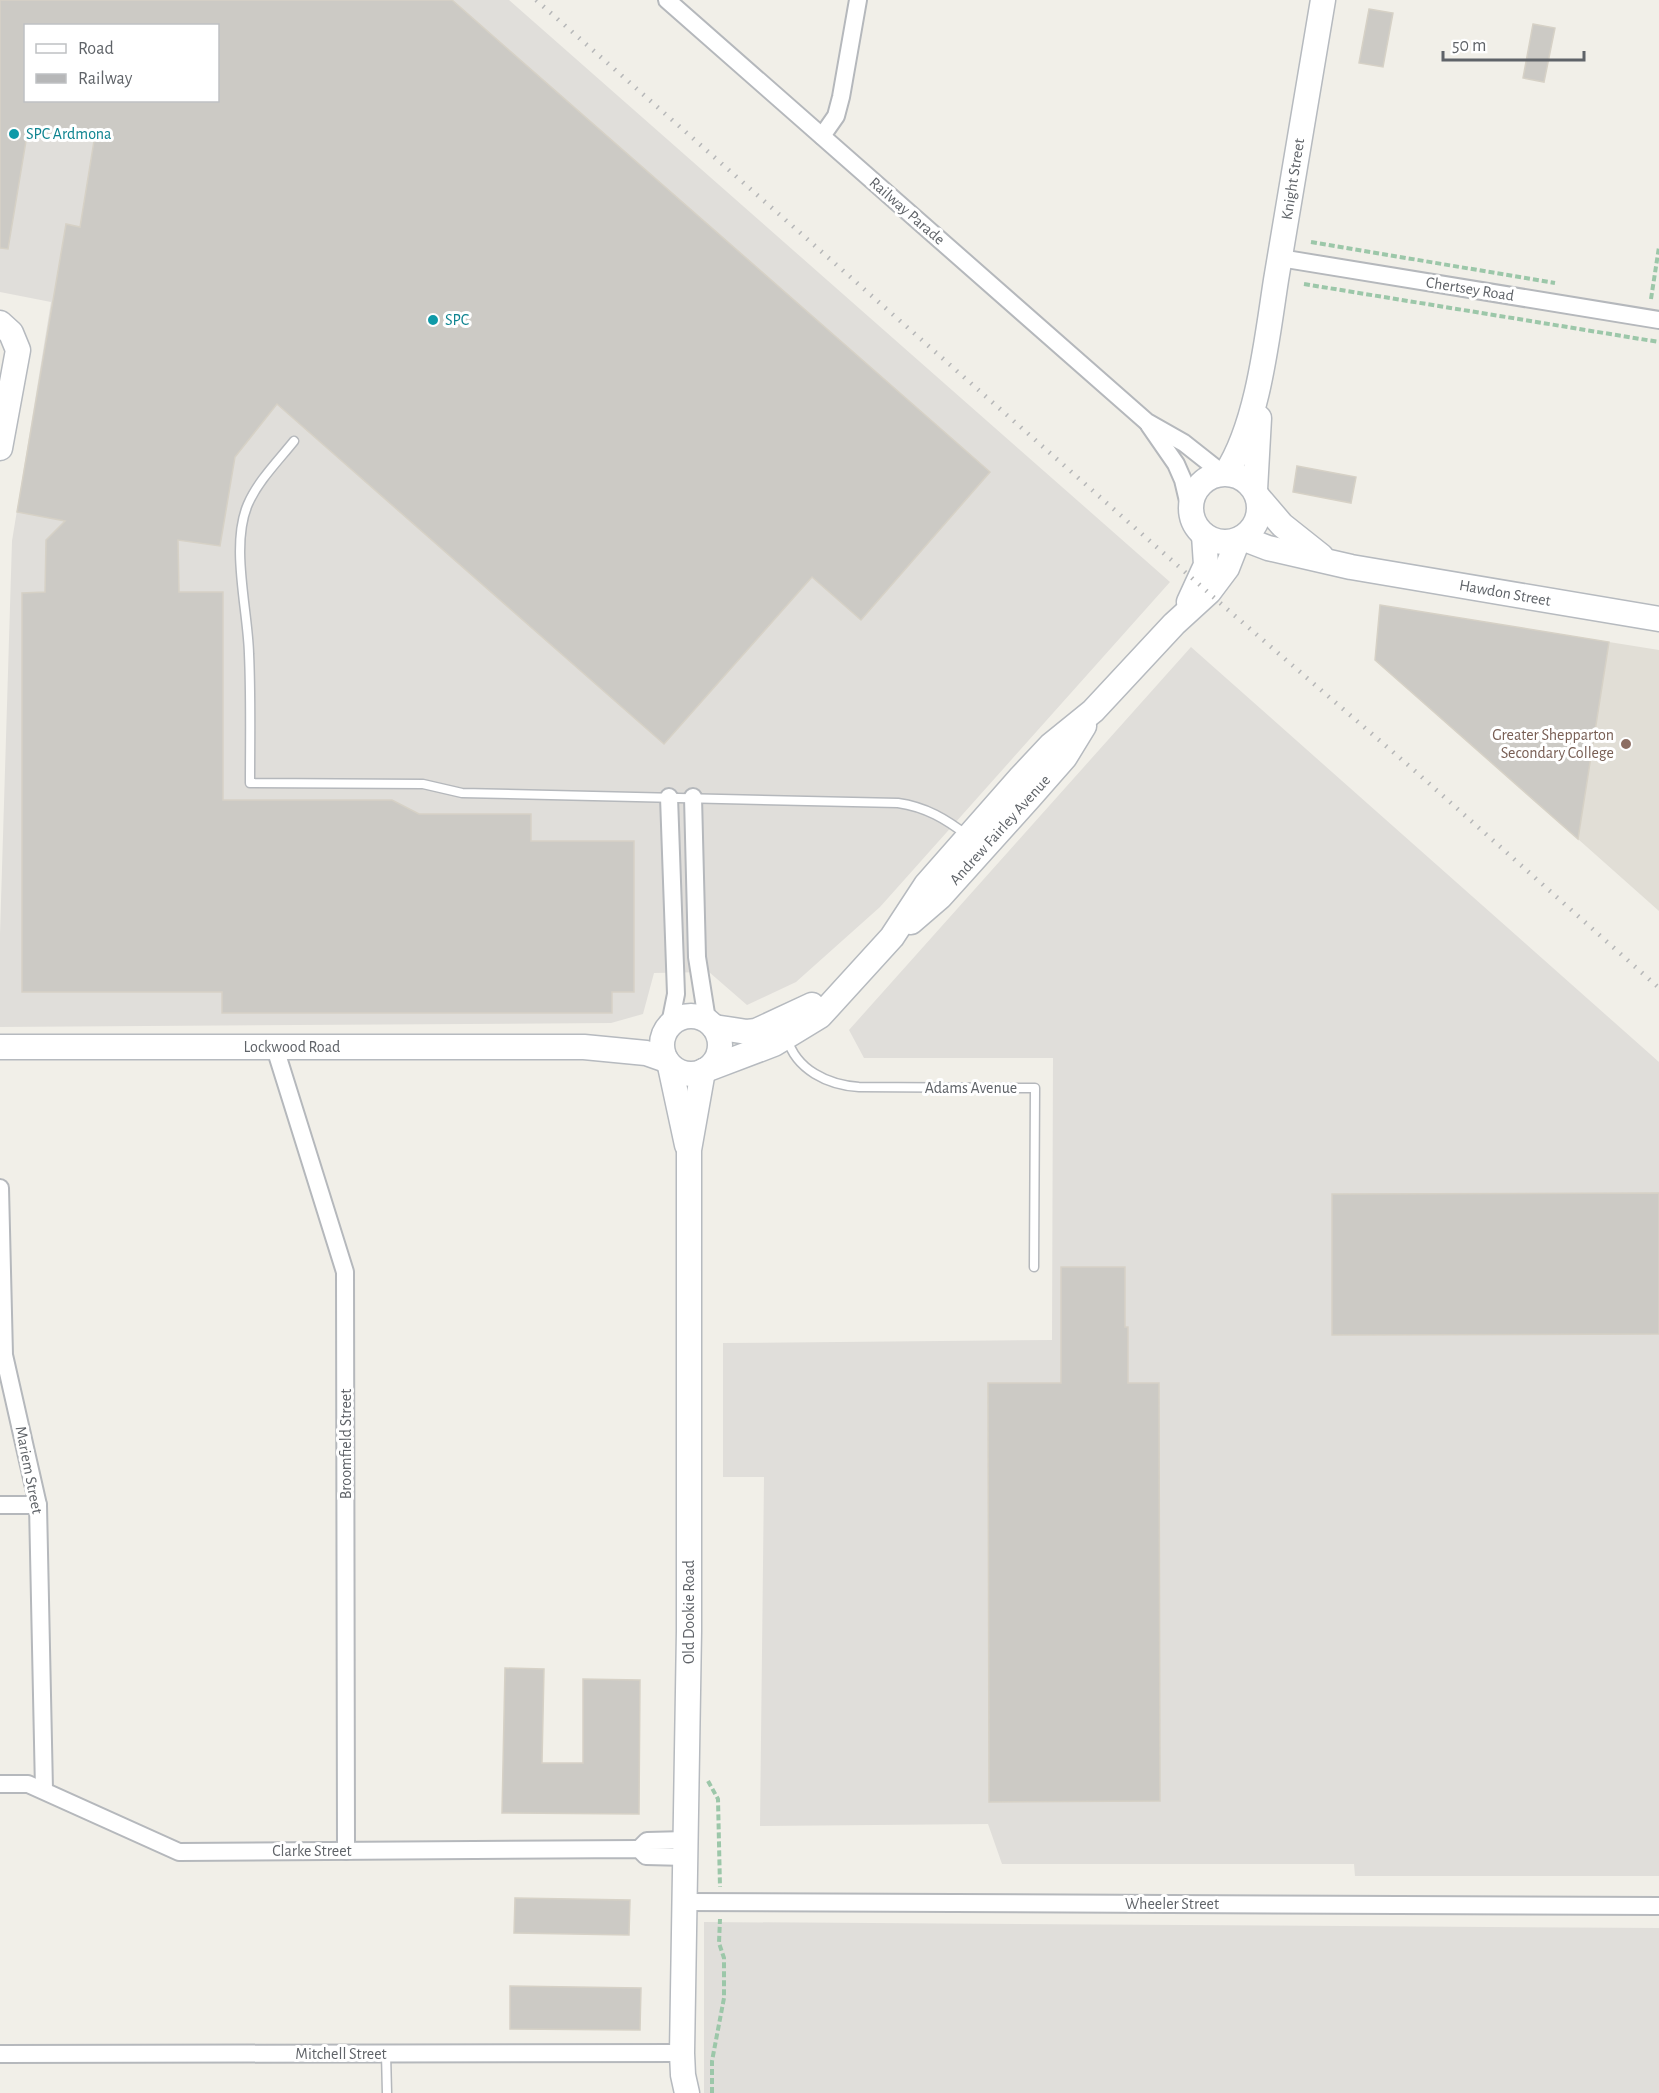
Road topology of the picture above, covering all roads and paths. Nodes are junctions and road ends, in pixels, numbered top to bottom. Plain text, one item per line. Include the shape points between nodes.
1 (667, 0) edge
2 (858, 0) edge
3 (1323, 0) edge
4 (822, 136) junction
5 (1311, 242) dead end
6 (1659, 247) edge
7 (1280, 258) junction
8 (1304, 284) dead end
9 (1557, 284) dead end
10 (1659, 301) edge
11 (1659, 320) edge
12 (0, 323) edge
13 (1659, 342) edge
14 (1263, 359) junction
15 (0, 362) edge
16 (11, 387) junction
17 (1147, 422) junction
18 (294, 441) dead end
19 (0, 448) edge
20 (1224, 473) junction
21 (1257, 493) junction
22 (1198, 527) junction
23 (1240, 539) junction
24 (1351, 567) junction
25 (1659, 619) edge
26 (1174, 624) junction
27 (669, 797) junction
28 (693, 797) junction
29 (976, 842) junction
30 (844, 989) junction
31 (711, 1024) junction
32 (668, 1026) junction
33 (786, 1037) junction
34 (0, 1047) edge
35 (584, 1047) junction
36 (275, 1048) junction
37 (668, 1063) junction
38 (706, 1070) junction
39 (689, 1150) junction
40 (0, 1188) edge
41 (1034, 1267) dead end
42 (0, 1505) edge
43 (38, 1505) junction
44 (706, 1778) dead end
45 (0, 1784) edge
46 (44, 1790) junction
47 (686, 1848) junction
48 (346, 1851) junction
49 (684, 1902) junction
50 (720, 1902) junction
51 (1659, 1906) edge
52 (0, 2054) edge
53 (386, 2054) junction
54 (683, 2078) edge
55 (387, 2093) edge
56 (712, 2093) edge

1 - 4 street, Railway Parade
2 - 4 street via 836,116
3 - 7 street, Knight Street
4 - 17 street, Railway Parade
5 - 9 path
6 - 10 path via 1651,299
7 - 11 street, Chertsey Road
7 - 14 street, Knight Street
8 - 13 path
12 - 16 street via 11,333 18,350
14 - 20 street, Knight Street via 1246,430 1235,460
14 - 21 street, Knight Street
15 - 16 street
16 - 19 street
17 - 20 street, Railway Parade
17 - 22 street, Railway Parade via 1176,464
18 - 27 lane via 262,481 248,504 241,528 249,652 250,783 423,784 462,793
20 - 21 street via 1243,478
20 - 22 street via 1203,481 1192,498
21 - 23 street via 1260,506 1256,525
21 - 24 street, Hawdon Street via 1302,543 1320,556
22 - 23 street via 1221,542
22 - 26 street, Andrew Fairley Avenue via 1206,565 1191,600
23 - 24 street, Hawdon Street
23 - 26 street, Andrew Fairley Avenue via 1227,568 1209,592
24 - 25 street, Hawdon Street
26 - 29 street, Andrew Fairley Avenue via 1093,711 1065,757 1026,787
27 - 28 lane
27 - 32 street via 676,994
28 - 29 lane via 898,803 932,812
28 - 31 street via 697,957
29 - 30 street, Andrew Fairley Avenue via 940,897 892,937
30 - 31 street, Andrew Fairley Avenue via 763,1030 747,1032
30 - 33 street, Andrew Fairley Avenue via 820,1016
31 - 32 street via 698,1016 688,1016
31 - 38 street via 719,1035 719,1054
32 - 35 street, Lockwood Road via 650,1034
32 - 37 street via 662,1047
33 - 38 street, Andrew Fairley Avenue
33 - 41 lane, Adams Avenue via 809,1072 843,1086 1035,1088
34 - 36 street, Lockwood Road
35 - 36 street, Lockwood Road
35 - 37 street, Lockwood Road via 645,1053
36 - 48 street, Broomfield Street via 345,1272
37 - 38 street via 682,1073
37 - 39 street, Old Dookie Road
38 - 39 street, Old Dookie Road
39 - 47 street, Old Dookie Road
40 - 43 street, Mariem Street via 4,1354
42 - 43 street
43 - 46 street, Mariem Street
44 - 50 path via 718,1799
45 - 46 street, Clarke Street via 28,1784
46 - 48 street, Clarke Street via 179,1852
47 - 48 street, Clarke Street via 647,1840 639,1849
47 - 49 street, Old Dookie Road
49 - 50 street, Wheeler Street
49 - 54 street, Old Dookie Road
50 - 51 street, Wheeler Street
50 - 56 path via 724,1998 712,2061
52 - 53 street, Mitchell Street
53 - 54 street, Mitchell Street
53 - 55 lane

